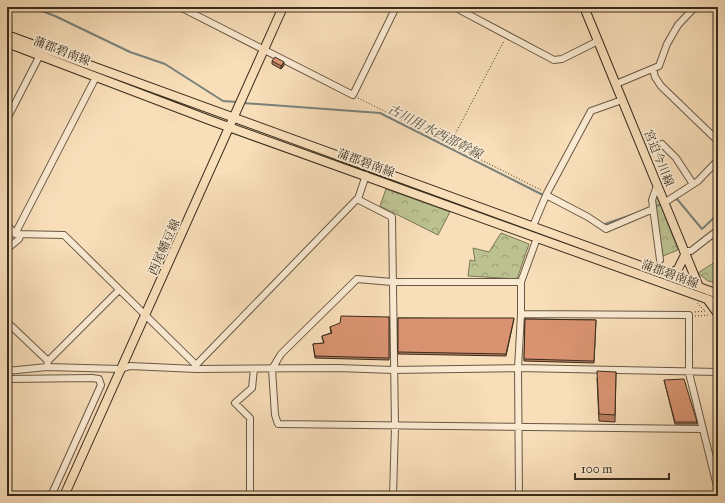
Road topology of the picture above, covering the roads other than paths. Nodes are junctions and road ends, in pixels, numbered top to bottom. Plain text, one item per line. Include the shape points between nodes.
1 (180, 7) edge
2 (284, 7) edge
3 (396, 7) edge
4 (584, 7) edge
5 (695, 7) edge
6 (460, 8) edge
7 (7, 35) edge
8 (598, 41) junction
9 (7, 43) edge
10 (266, 50) junction
11 (40, 55) junction
12 (653, 68) junction
13 (96, 77) junction
14 (616, 84) junction
15 (622, 100) junction
16 (236, 114) junction
17 (7, 119) edge
18 (231, 127) junction
19 (718, 141) edge
20 (662, 144) dead end
21 (718, 160) edge
22 (366, 175) junction
23 (693, 184) junction
24 (657, 186) junction
25 (547, 194) junction
26 (358, 199) junction
27 (664, 203) junction
28 (652, 209) junction
29 (7, 225) edge
30 (533, 226) junction
31 (718, 230) edge
32 (18, 234) junction
33 (537, 238) junction
34 (7, 249) edge
35 (684, 253) junction
36 (660, 260) dead end
37 (669, 275) junction
38 (392, 282) junction
39 (521, 282) junction
40 (698, 286) junction
41 (119, 290) junction
42 (718, 294) edge
43 (707, 300) junction
44 (718, 303) edge
45 (521, 314) junction
46 (715, 314) edge
47 (147, 315) junction
48 (7, 322) edge
49 (47, 364) junction
50 (196, 367) junction
51 (518, 368) junction
52 (121, 369) junction
53 (272, 369) junction
54 (254, 370) junction
55 (393, 370) junction
56 (7, 371) edge
57 (718, 372) edge
58 (689, 373) junction
59 (7, 379) edge
60 (394, 427) junction
61 (519, 427) junction
62 (702, 429) junction
63 (718, 490) edge
64 (50, 496) edge
65 (64, 496) edge
66 (250, 496) edge
67 (393, 496) edge
68 (519, 496) edge

1 - 10 street
2 - 10 main road, 西尾幡豆線
3 - 10 street via 352,95
4 - 8 main road, 宮迫今川線
5 - 12 street via 678,25 658,66
6 - 8 street via 554,60 562,59
7 - 16 main road, 蒲郡碧南線
8 - 14 main road, 宮迫今川線
9 - 11 main road, 蒲郡碧南線
10 - 16 main road, 西尾幡豆線
11 - 13 main road, 蒲郡碧南線
11 - 17 street
12 - 14 street
12 - 19 street via 661,86
13 - 18 main road, 蒲郡碧南線
13 - 32 street
14 - 15 main road, 宮迫今川線
15 - 24 main road, 宮迫今川線
15 - 25 street via 591,111
16 - 18 main road, 西尾幡豆線
16 - 30 main road, 蒲郡碧南線
18 - 22 main road, 蒲郡碧南線
18 - 47 main road, 西尾幡豆線
20 - 23 street via 676,158
21 - 23 street
22 - 26 street
22 - 33 main road, 蒲郡碧南線
23 - 27 street
24 - 27 main road, 宮迫今川線
24 - 28 street
25 - 28 street via 606,229
25 - 30 street
26 - 38 street via 392,217
26 - 50 street
27 - 35 main road, 宮迫今川線
28 - 36 street
29 - 32 street
30 - 37 main road, 蒲郡碧南線
31 - 35 street via 691,251
32 - 34 street via 19,239
32 - 41 street via 64,235
33 - 39 street
33 - 43 main road, 蒲郡碧南線
35 - 37 main road via 678,269
35 - 40 main road, 宮迫今川線
37 - 40 main road, 蒲郡碧南線
38 - 39 street
38 - 53 street via 357,279 281,354
38 - 55 street
39 - 45 street
40 - 42 main road, 蒲郡碧南線
40 - 43 main road, 宮迫今川線
41 - 47 street
41 - 49 street
43 - 44 main road, 蒲郡碧南線
43 - 46 main road, 宮迫今川線
45 - 51 street
45 - 58 street via 689,315
47 - 50 street
47 - 52 main road, 西尾幡豆線
48 - 49 street
49 - 52 street
49 - 56 street
50 - 52 street via 130,366
50 - 54 street
51 - 55 street
51 - 58 street
51 - 61 street
52 - 65 main road, 西尾幡豆線
53 - 54 street
53 - 55 street
53 - 60 street via 275,415 278,424 357,424
54 - 66 street via 252,388 235,403 250,418
55 - 60 street
57 - 58 street
58 - 62 street
59 - 64 street via 99,379 101,385
60 - 61 street
60 - 67 street
61 - 62 street
61 - 68 street
62 - 63 street

